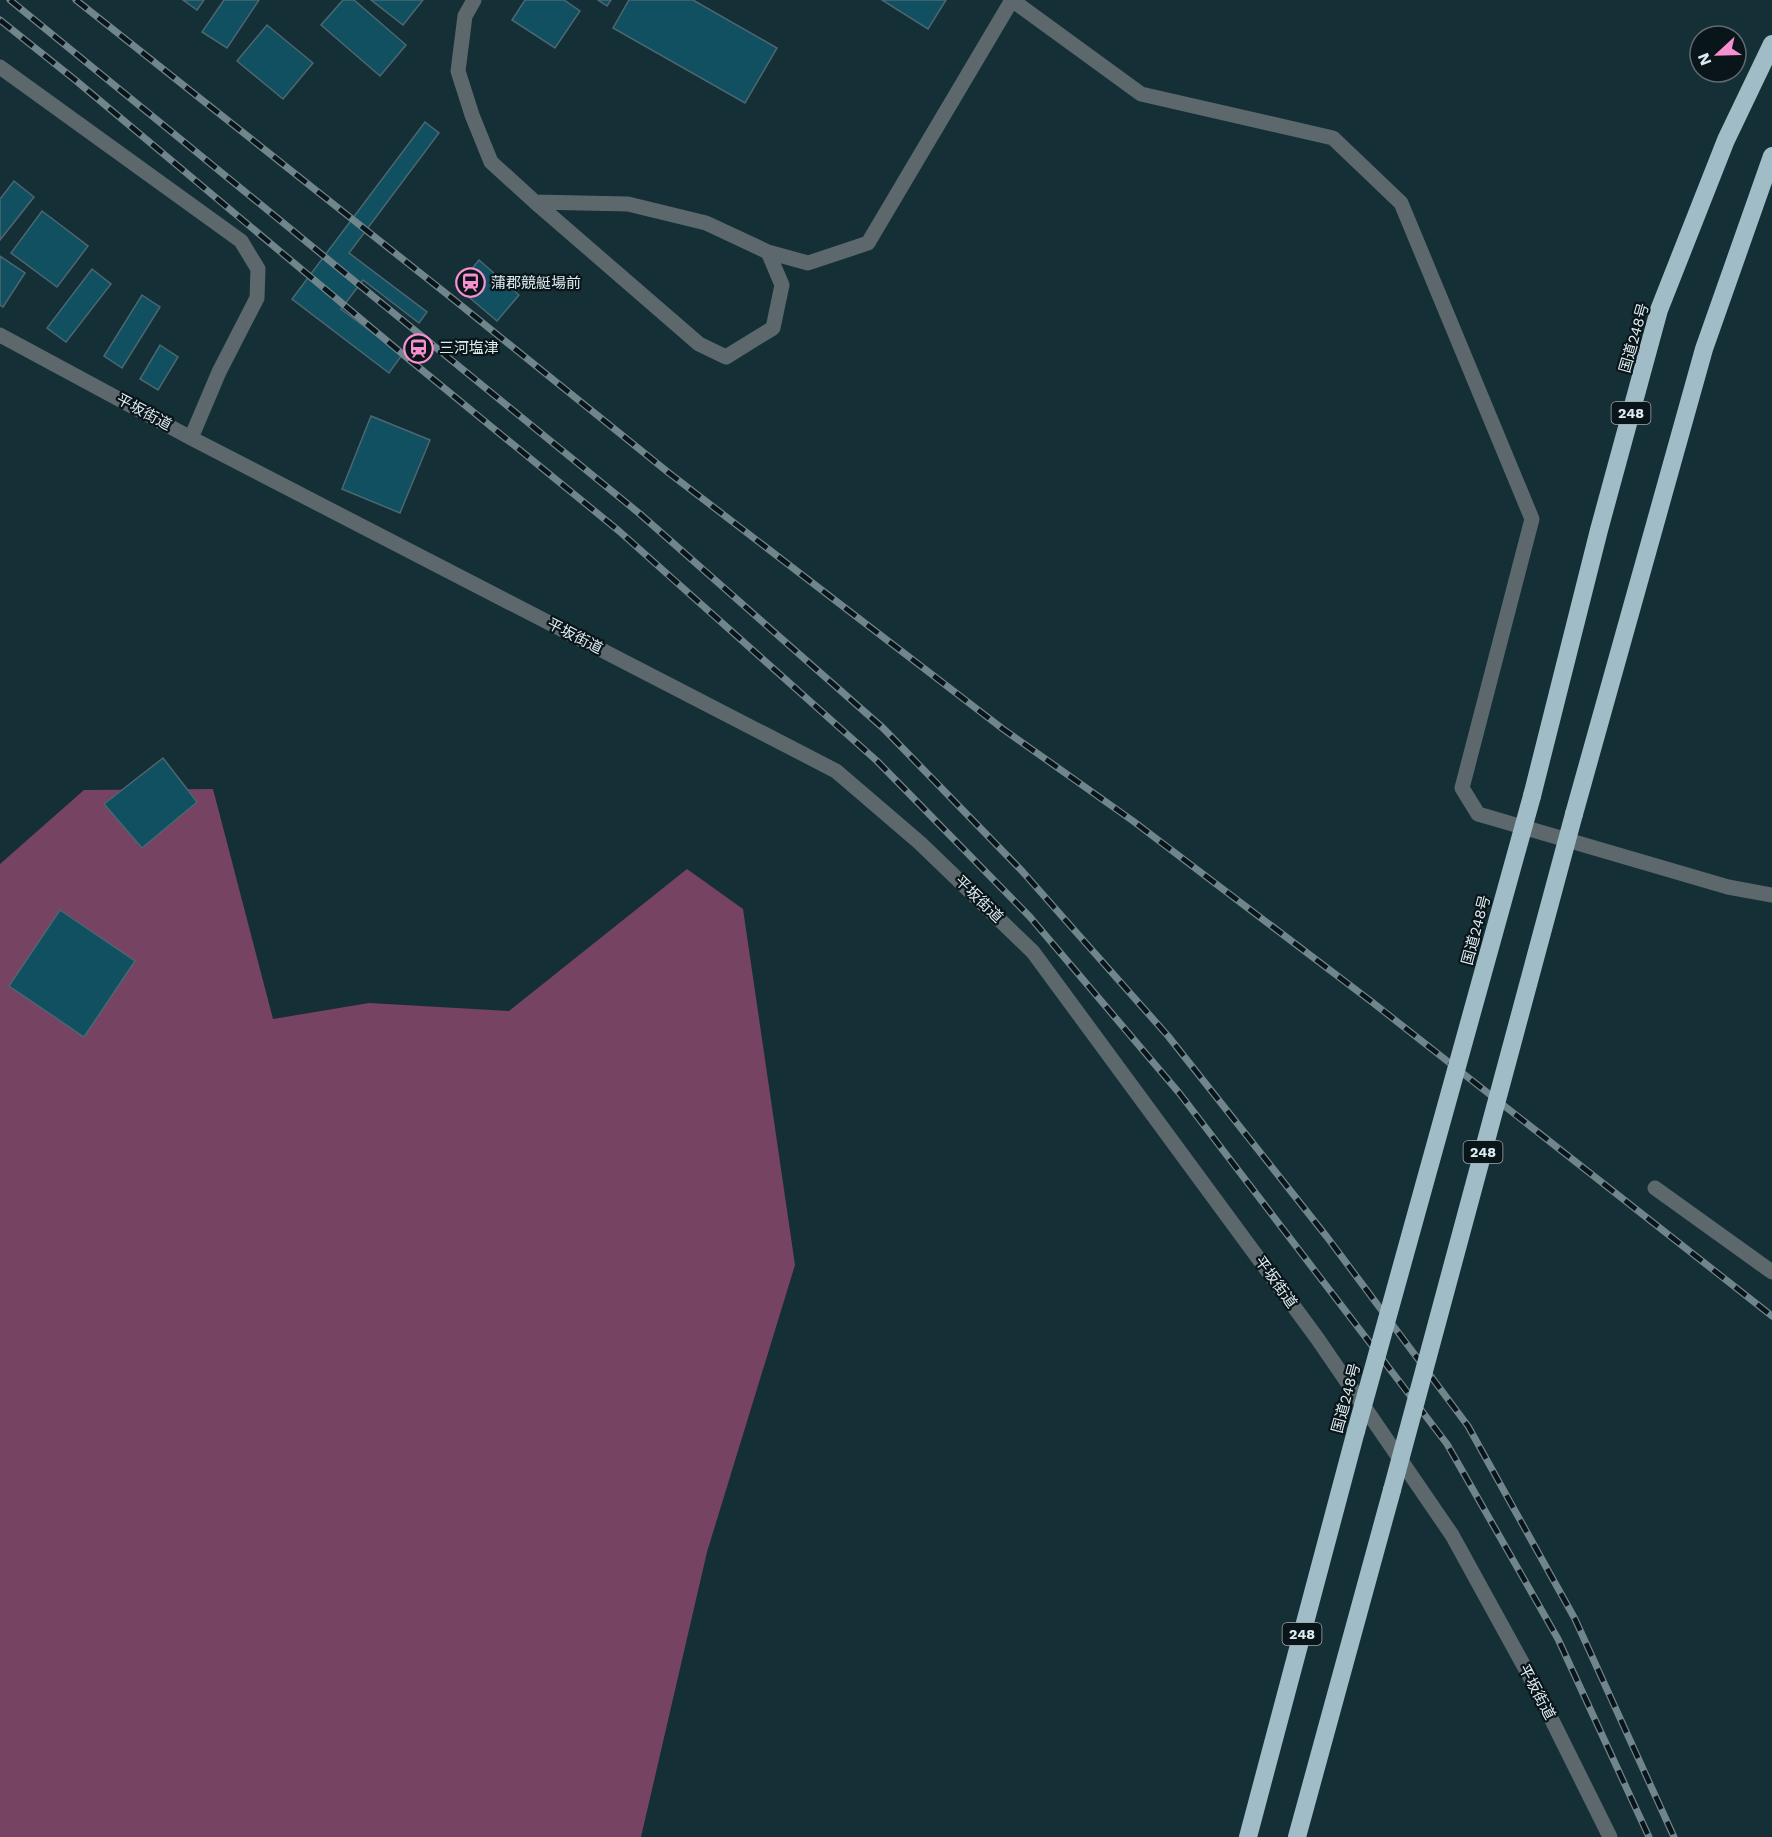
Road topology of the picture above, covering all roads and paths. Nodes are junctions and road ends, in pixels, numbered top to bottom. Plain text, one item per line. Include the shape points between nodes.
1 (474, 0) edge
2 (1012, 0) edge
3 (1772, 44) edge
4 (0, 68) edge
5 (1772, 156) edge
6 (535, 202) junction
7 (768, 252) junction
8 (0, 335) edge
9 (191, 438) junction
10 (1772, 895) edge
11 (1655, 1188) dead end
12 (1772, 1272) edge
13 (1248, 1837) edge
14 (1297, 1837) edge
15 (1610, 1837) edge

1 - 6 street via 465,16 459,71 472,115 491,162
2 - 7 street via 868,243 808,263
2 - 10 street via 1141,94 1334,138 1401,203 1532,519 1462,788 1478,814 1728,887
3 - 13 highway, 国道248号 / 248, bridge via 1726,140 1659,310 1532,796
4 - 9 street via 241,241 258,269 257,298
5 - 14 highway, 248, bridge via 1704,349
6 - 7 street via 628,204 706,223
6 - 7 street via 699,344 726,357 773,328 782,285
8 - 9 street, 平坂街道
9 - 15 street, 平坂街道 via 836,771 920,843 1033,952 1317,1338 1452,1535 1536,1688
11 - 12 street

